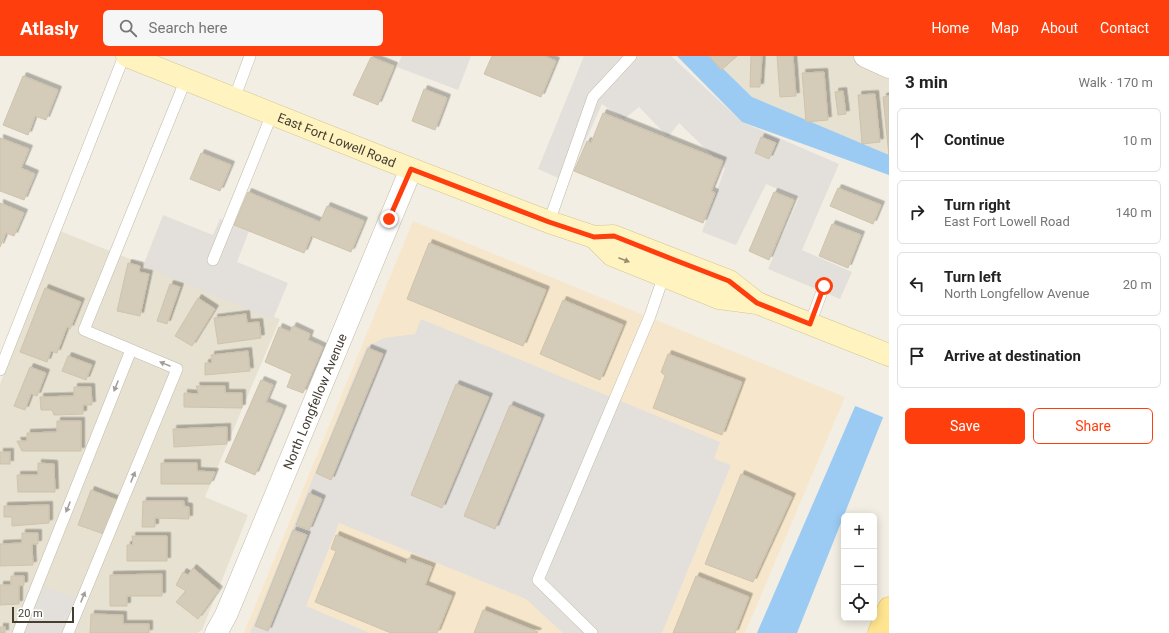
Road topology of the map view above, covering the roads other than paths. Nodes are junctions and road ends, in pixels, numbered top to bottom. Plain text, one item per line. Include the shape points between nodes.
1 (124, 56) edge
2 (127, 56) edge
3 (250, 56) edge
4 (631, 56) edge
5 (865, 56) edge
6 (889, 67) edge
7 (186, 79) junction
8 (234, 99) junction
9 (272, 114) junction
10 (411, 169) junction
11 (549, 222) junction
12 (594, 237) junction
13 (213, 260) dead end
14 (664, 275) junction
15 (824, 286) dead end
16 (757, 303) junction
17 (810, 324) junction
18 (131, 350) junction
19 (882, 352) edge
20 (0, 370) edge
21 (889, 608) edge
22 (18, 633) edge
23 (68, 633) edge
24 (216, 633) edge
25 (592, 633) edge
26 (879, 633) edge

1 - 20 lane
2 - 7 main road, East Fort Lowell Road
3 - 8 lane
4 - 11 lane via 593,97
5 - 6 street
7 - 8 main road, East Fort Lowell Road
7 - 18 lane via 84,330
8 - 9 main road, East Fort Lowell Road
9 - 10 main road, East Fort Lowell Road
9 - 13 lane
10 - 11 main road, East Fort Lowell Road
10 - 24 street, North Longfellow Avenue via 226,615
11 - 12 main road, East Fort Lowell Road
12 -> 14 main road, East Fort Lowell Road via 612,255
12 - 16 main road, East Fort Lowell Road via 614,236 729,281
14 - 16 main road, East Fort Lowell Road via 719,298
14 - 25 lane via 650,316 538,580
15 - 17 lane
16 - 17 main road, East Fort Lowell Road
17 - 19 main road, East Fort Lowell Road
18 -> 22 lane
23 -> 18 lane via 177,369
21 - 26 main road

